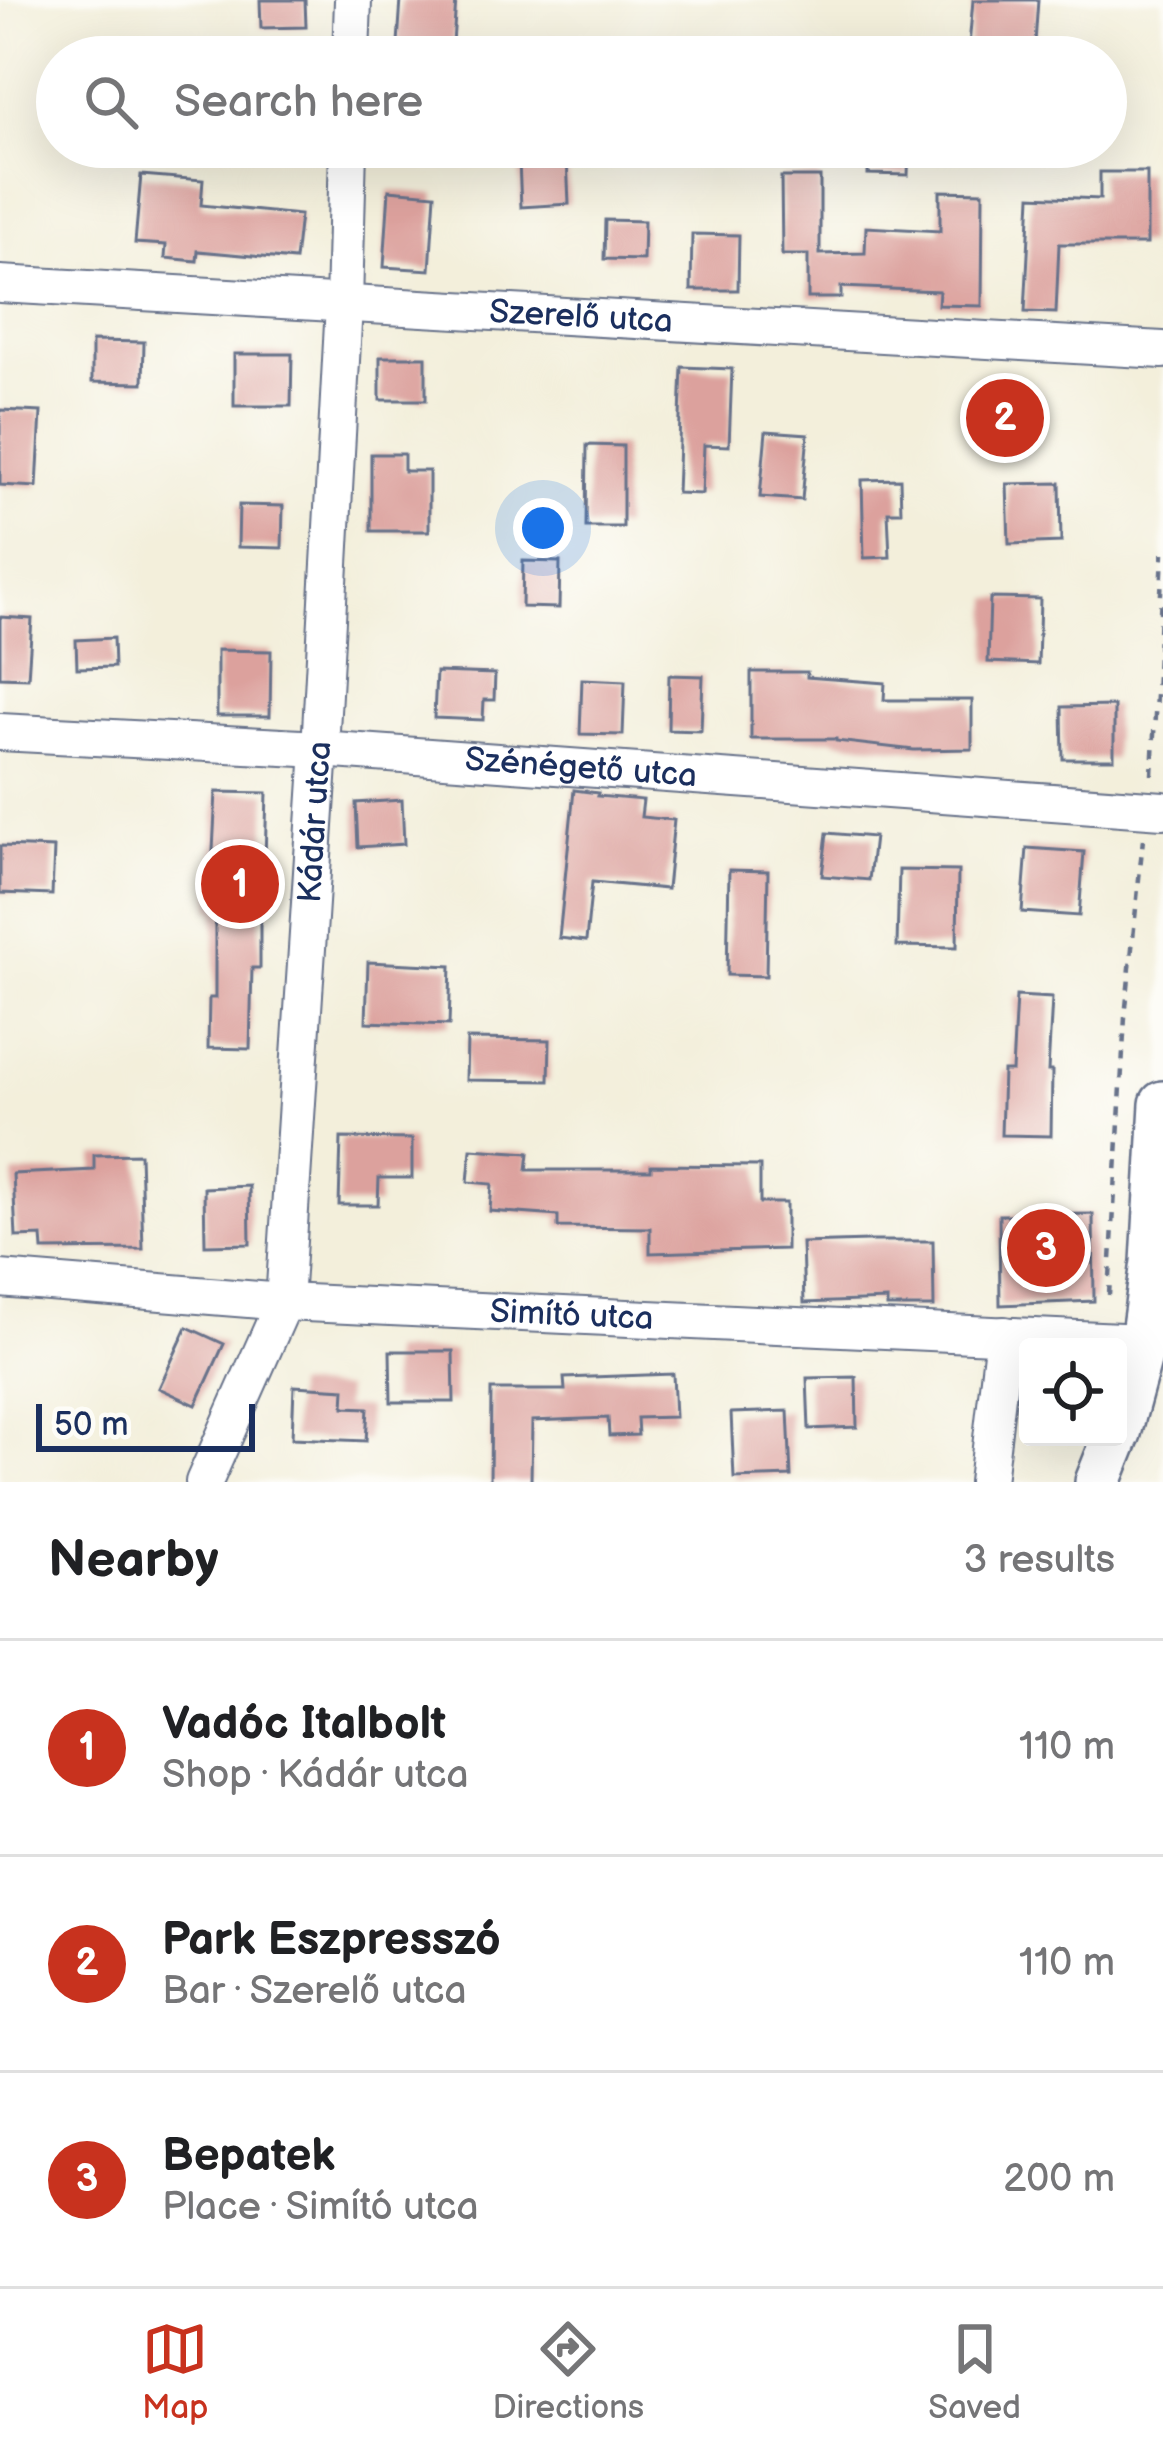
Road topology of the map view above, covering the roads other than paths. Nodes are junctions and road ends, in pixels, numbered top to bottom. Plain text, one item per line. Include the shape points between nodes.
1 (353, 0) edge
2 (352, 36) edge
3 (347, 168) edge
4 (0, 284) edge
5 (344, 304) junction
6 (1163, 350) edge
7 (0, 732) edge
8 (320, 749) junction
9 (1154, 798) edge
10 (1163, 1104) edge
11 (0, 1279) edge
12 (284, 1302) junction
13 (1004, 1336) junction
14 (1052, 1338) edge
15 (1126, 1338) edge
16 (1113, 1446) edge
17 (204, 1482) edge
18 (988, 1482) edge
19 (1098, 1482) edge

1 - 2 street
3 - 5 street, Kádár utca
4 - 5 street, Szerelő utca
5 - 6 street, Szerelő utca
5 - 8 street, Kádár utca
7 - 8 street, Szénégető utca
8 - 9 street, Szénégető utca
8 - 12 street, Kádár utca
10 - 15 main road via 1154,1262
11 - 12 street, Simító utca
12 - 13 street, Simító utca
12 - 17 street, Kádár utca
13 - 14 street, Simító utca
13 - 18 street
16 - 19 main road

